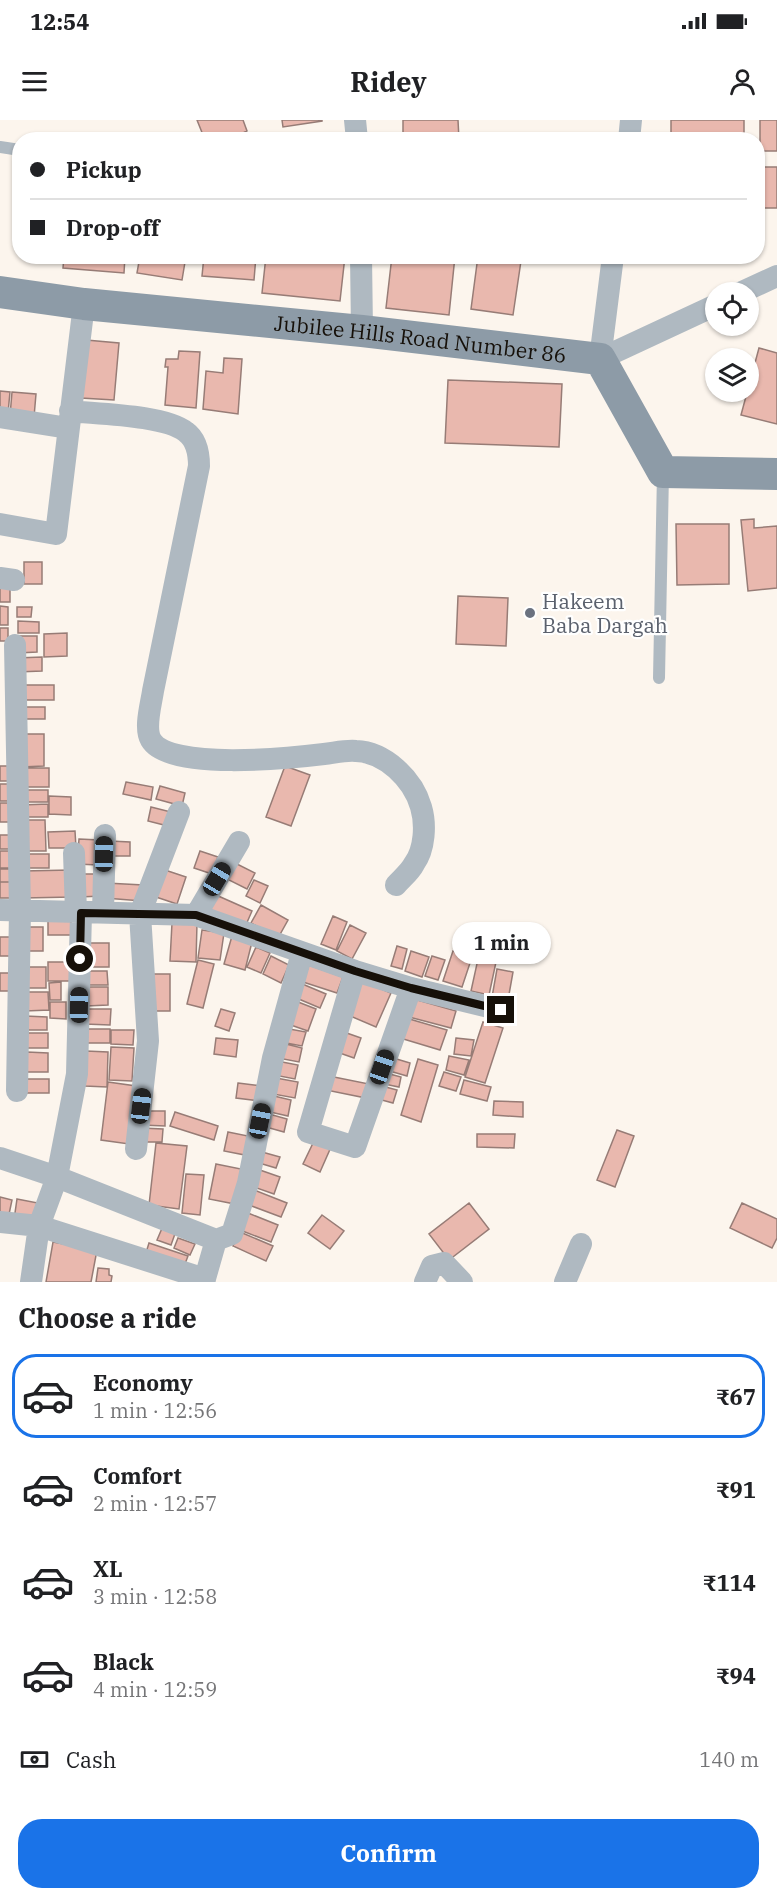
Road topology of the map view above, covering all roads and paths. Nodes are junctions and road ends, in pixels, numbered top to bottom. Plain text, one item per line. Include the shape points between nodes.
1 (361, 264) edge
2 (612, 264) edge
3 (777, 276) edge
4 (759, 284) edge
5 (0, 292) edge
6 (84, 304) junction
7 (705, 310) edge
8 (362, 332) junction
9 (600, 359) junction
10 (0, 417) edge
11 (69, 419) junction
12 (663, 472) junction
13 (777, 474) edge
14 (0, 524) edge
15 (15, 645) dead end
16 (659, 678) dead end
17 (179, 812) dead end
18 (105, 835) dead end
19 (239, 843) dead end
20 (74, 853) dead end
21 (396, 885) dead end
22 (10, 910) edge
23 (81, 913) junction
24 (140, 914) junction
25 (196, 915) junction
26 (302, 953) junction
27 (355, 971) junction
28 (411, 988) junction
29 (501, 1010) dead end
30 (17, 1091) dead end
31 (136, 1149) dead end
32 (0, 1158) edge
33 (57, 1177) junction
34 (0, 1222) edge
35 (39, 1227) junction
36 (216, 1240) junction
37 (581, 1244) dead end
38 (204, 1281) edge
39 (31, 1282) edge
40 (425, 1282) edge
41 (462, 1282) edge
42 (565, 1282) edge

1 - 8 street
2 - 9 street
3 - 4 street
5 - 6 street, Jubilee Hills Road Number 86
6 - 8 street, Jubilee Hills Road Number 86
6 - 11 street
7 - 9 street
8 - 9 street, Jubilee Hills Road Number 86
9 - 12 street
10 - 11 street
11 - 14 street via 56,534
11 - 21 street via 160,421 175,425 187,432 199,454 153,691 150,739 168,753 198,759 262,759 356,751 376,756 396,768 412,785 424,819 415,863
12 - 13 street
12 - 16 lane
15 - 22 street
17 - 24 street
18 - 23 street via 103,912
19 - 25 street
20 - 23 street via 76,912
22 - 23 street
22 - 30 street
23 - 24 street
23 - 33 street via 77,1074
24 - 25 street
24 - 31 street via 148,1041
25 - 26 street
26 - 27 street
26 - 36 street via 273,1058 248,1183 232,1234
27 - 28 street
27 - 28 street via 308,1132 355,1147
28 - 29 street
32 - 33 street
33 - 35 street
33 - 36 street
34 - 35 street
35 - 38 street
35 - 39 street
36 - 38 street
37 - 42 street
40 - 41 street via 432,1266 444,1263

